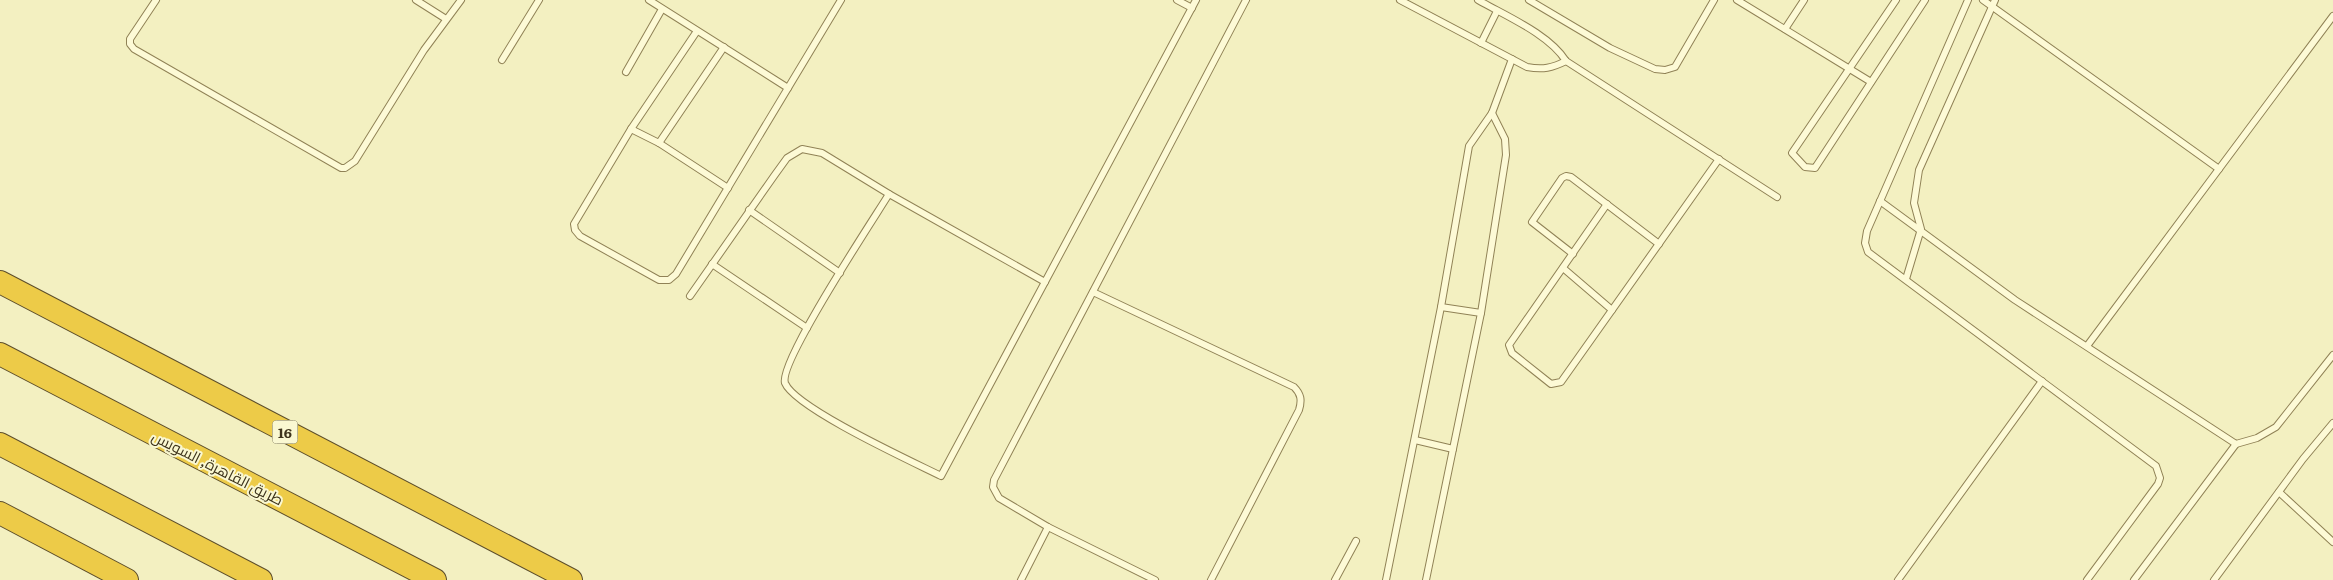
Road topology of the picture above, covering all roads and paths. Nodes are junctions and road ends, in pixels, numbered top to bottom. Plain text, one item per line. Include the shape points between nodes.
1 (156, 0) edge
2 (416, 0) edge
3 (461, 0) edge
4 (539, 0) edge
5 (648, 0) edge
6 (841, 0) edge
7 (1177, 0) edge
8 (1196, 0) edge
9 (1246, 0) edge
10 (1400, 0) edge
11 (1478, 0) edge
12 (1529, 0) edge
13 (1714, 0) edge
14 (1737, 0) edge
15 (1804, 0) edge
16 (1896, 0) edge
17 (1925, 0) edge
18 (1968, 0) edge
19 (1983, 0) edge
20 (1745, 2) edge
21 (1993, 3) edge
22 (1192, 8) junction
23 (662, 9) junction
24 (1497, 11) junction
25 (2333, 16) edge
26 (446, 19) junction
27 (1785, 29) junction
28 (697, 30) junction
29 (1481, 43) junction
30 (724, 47) junction
31 (1512, 59) junction
32 (502, 60) dead end
33 (1566, 61) junction
34 (1850, 70) junction
35 (626, 72) dead end
36 (1871, 82) junction
37 (788, 88) junction
38 (1492, 113) junction
39 (631, 129) junction
40 (659, 143) junction
41 (1718, 160) junction
42 (2219, 169) junction
43 (728, 188) junction
44 (889, 194) junction
45 (1777, 197) dead end
46 (1880, 201) junction
47 (1607, 204) junction
48 (749, 210) junction
49 (1921, 230) junction
50 (1659, 244) junction
51 (1573, 254) junction
52 (712, 264) junction
53 (1564, 268) junction
54 (840, 273) junction
55 (1906, 279) junction
56 (0, 282) edge
57 (1045, 282) junction
58 (1093, 292) junction
59 (690, 296) dead end
60 (1441, 307) junction
61 (1612, 310) junction
62 (1480, 313) junction
63 (807, 328) junction
64 (2087, 346) junction
65 (0, 354) edge
66 (2333, 355) edge
67 (2042, 382) junction
68 (2333, 423) edge
69 (1415, 440) junction
70 (0, 444) edge
71 (2236, 444) junction
72 (1453, 449) junction
73 (2279, 492) junction
74 (0, 513) edge
75 (1048, 527) junction
76 (1356, 541) dead end
77 (2333, 542) edge
78 (1140, 577) edge
79 (1901, 579) edge
80 (128, 580) edge
81 (261, 580) edge
82 (435, 580) edge
83 (572, 580) edge
84 (1021, 580) edge
85 (1155, 580) edge
86 (1212, 580) edge
87 (1335, 580) edge
88 (1386, 580) edge
89 (1426, 580) edge
90 (2087, 580) edge
91 (2134, 580) edge
92 (2214, 580) edge

1 - 26 lane via 130,39 134,49 345,168 355,161
2 - 26 lane
3 - 26 lane
4 - 32 lane
5 - 23 lane
6 - 37 lane
7 - 22 lane
8 - 22 lane
9 - 58 lane
10 - 29 lane
11 - 24 lane
12 - 13 lane via 1610,48 1655,69 1665,70 1675,67
14 - 20 lane
15 - 27 lane
16 - 34 lane
17 - 36 lane
18 - 46 lane
19 - 21 lane
20 - 27 lane
21 - 42 lane
21 - 49 lane via 1920,170 1914,203
22 - 57 lane
23 - 28 lane
23 - 35 lane
24 - 29 lane
24 - 33 lane via 1549,42
25 - 42 lane
27 - 34 lane
28 - 30 lane
28 - 39 lane
29 - 31 lane
30 - 37 lane
30 - 40 lane
31 - 33 lane via 1539,70
31 - 38 lane
33 - 41 lane
34 - 36 lane
34 - 36 lane via 1792,153 1805,167 1815,168
37 - 43 lane
38 - 60 lane via 1469,146
38 - 62 lane via 1505,139 1506,155
39 - 40 lane
39 - 43 lane via 574,224 580,236 659,280 669,280 676,274
40 - 43 lane
41 - 45 lane
41 - 50 lane
42 - 64 lane
44 - 48 lane via 822,153 802,149 787,158
44 - 54 lane
44 - 57 lane
46 - 49 lane
46 - 55 lane via 1867,231 1868,252
47 - 50 lane
47 - 51 lane
47 - 51 lane via 1566,176 1532,221
48 - 52 lane
48 - 54 lane
49 - 55 lane
49 - 64 lane via 2015,300
50 - 61 lane
51 - 53 lane
52 - 59 lane
52 - 63 lane
53 - 61 lane
53 - 61 lane via 1510,343 1512,353 1551,384 1558,384
54 - 63 lane
55 - 67 lane
56 - 83 highway, 16
57 - 63 lane via 941,476 862,436 796,396 785,382 785,371
58 - 75 lane via 994,480 998,498
58 - 86 lane via 1300,392 1299,410
60 - 62 lane
60 - 69 lane
62 - 72 lane
64 - 71 lane
65 - 82 highway, طريق القاهرة, السويس
66 - 71 lane via 2276,427 2257,438
67 - 79 lane
67 - 90 lane via 2152,462 2159,472 2158,484
68 - 73 lane
69 - 72 lane
69 - 88 lane
70 - 81 highway
71 - 91 lane
72 - 89 lane
73 - 77 lane
73 - 92 lane
74 - 80 highway
75 - 78 lane
75 - 84 lane
76 - 87 lane
78 - 85 lane

